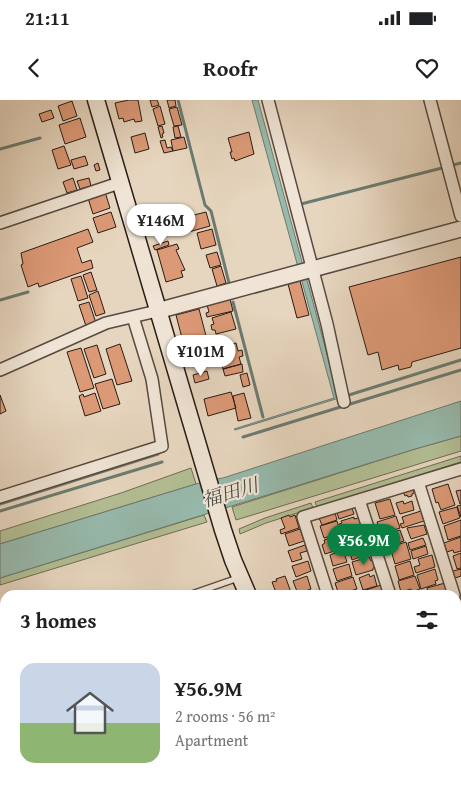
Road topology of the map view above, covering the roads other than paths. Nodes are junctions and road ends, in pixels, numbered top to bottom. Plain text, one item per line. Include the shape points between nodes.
1 (96, 100) edge
2 (268, 100) edge
3 (430, 100) edge
4 (120, 183) junction
5 (461, 216) edge
6 (0, 223) edge
7 (461, 228) edge
8 (306, 271) junction
9 (157, 311) junction
10 (133, 317) junction
11 (0, 370) edge
12 (344, 402) dead end
13 (461, 469) edge
14 (418, 482) junction
15 (0, 497) edge
16 (359, 500) junction
17 (240, 578) junction
18 (204, 590) edge
19 (246, 590) edge
20 (326, 590) edge
21 (388, 590) edge
22 (456, 590) edge

1 - 4 main road
2 - 8 street
3 - 5 street
4 - 6 street
4 - 9 main road
7 - 8 street
8 - 9 street
8 - 12 street via 327,324
9 - 10 street
9 - 17 main road
10 - 11 street via 106,324
10 - 15 street via 152,380 162,446
13 - 14 street
14 - 16 street
14 - 22 street
16 - 20 street via 303,517
16 - 21 street
17 - 18 lane
17 - 19 main road

